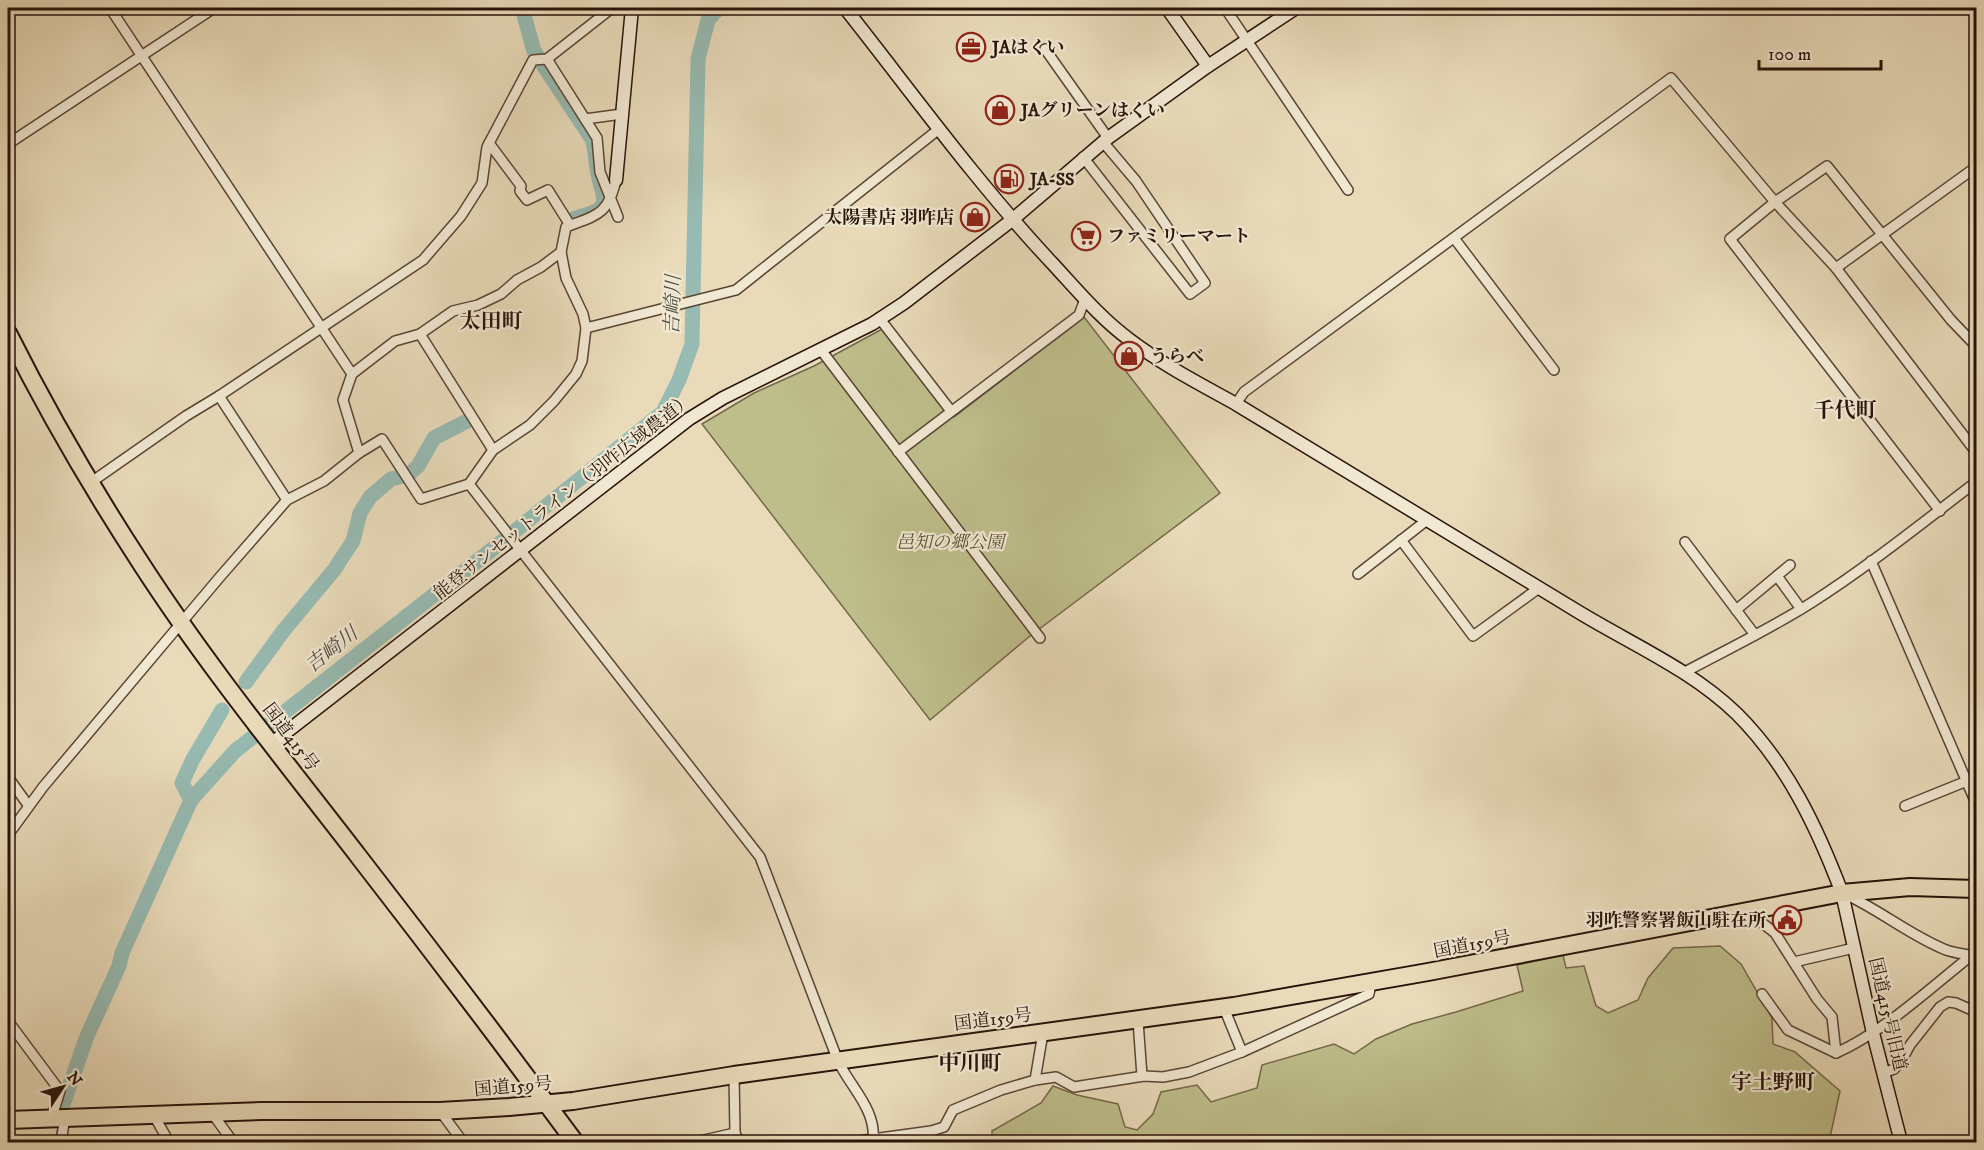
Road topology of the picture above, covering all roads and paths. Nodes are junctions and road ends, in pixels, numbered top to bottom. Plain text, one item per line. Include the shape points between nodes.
1 (110, 8) edge
2 (214, 8) edge
3 (612, 8) edge
4 (632, 8) edge
5 (845, 8) edge
6 (1167, 8) edge
7 (1225, 8) edge
8 (1296, 8) edge
9 (1247, 41) junction
10 (1045, 49) dead end
11 (142, 57) junction
12 (542, 60) junction
13 (1208, 66) junction
14 (622, 114) junction
15 (585, 119) junction
16 (939, 129) junction
17 (1106, 140) junction
18 (489, 143) junction
19 (8, 144) edge
20 (1083, 157) junction
21 (1977, 167) edge
22 (616, 180) joint
23 (1348, 190) dead end
24 (610, 198) junction
25 (1775, 202) junction
26 (618, 217) dead end
27 (1012, 220) junction
28 (570, 225) junction
29 (1884, 235) junction
30 (1454, 238) junction
31 (561, 252) junction
32 (1836, 268) junction
33 (1085, 298) junction
34 (880, 319) junction
35 (322, 327) junction
36 (586, 328) junction
37 (8, 333) edge
38 (420, 334) junction
39 (1977, 346) edge
40 (821, 350) junction
41 (1554, 370) dead end
42 (352, 374) junction
43 (219, 396) junction
44 (1236, 404) junction
45 (951, 411) junction
46 (493, 450) junction
47 (898, 452) junction
48 (1977, 452) edge
49 (359, 453) junction
50 (1977, 482) edge
51 (90, 483) junction
52 (469, 484) junction
53 (287, 500) junction
54 (1940, 511) junction
55 (1427, 520) junction
56 (1401, 540) junction
57 (1685, 542) dead end
58 (521, 551) junction
59 (1871, 561) junction
60 (1790, 565) dead end
61 (1358, 574) dead end
62 (1777, 576) junction
63 (1539, 588) junction
64 (1801, 609) junction
65 (1736, 610) junction
66 (181, 622) junction
67 (1755, 635) junction
68 (1040, 638) dead end
69 (1683, 673) junction
70 (268, 741) junction
71 (8, 777) edge
72 (1967, 781) junction
73 (1977, 803) edge
74 (28, 805) junction
75 (1905, 806) dead end
76 (8, 835) edge
77 (1977, 889) edge
78 (1842, 893) junction
79 (1729, 914) junction
80 (1854, 948) junction
81 (1974, 956) edge
82 (1794, 962) junction
83 (1371, 983) junction
84 (1762, 994) dead end
85 (1224, 1008) junction
86 (1977, 1012) edge
87 (8, 1021) edge
88 (1138, 1021) junction
89 (1043, 1033) junction
90 (1873, 1033) junction
91 (1242, 1052) junction
92 (1836, 1053) junction
93 (838, 1061) junction
94 (1883, 1073) junction
95 (734, 1075) junction
96 (1142, 1076) junction
97 (1035, 1080) junction
98 (546, 1102) junction
99 (440, 1111) junction
100 (212, 1113) junction
101 (153, 1114) junction
102 (59, 1117) junction
103 (8, 1120) edge
104 (737, 1138) edge
105 (874, 1140) edge
106 (61, 1143) edge
107 (169, 1143) edge
108 (233, 1143) edge
109 (463, 1143) edge
110 (575, 1143) edge
111 (695, 1143) edge
112 (851, 1143) edge
113 (1901, 1143) edge

1 - 11 street
2 - 11 street
3 - 12 street
4 - 14 street
5 - 16 street, 国道415号旧道
6 - 13 street
7 - 9 street
8 - 9 street, 能登サンセットライン（羽咋広域農道）
9 - 13 street, 能登サンセットライン（羽咋広域農道）
9 - 23 street
10 - 17 street
11 - 19 street
11 - 35 street
12 - 15 street
12 - 18 street via 533,60
13 - 17 street, 能登サンセットライン（羽咋広域農道）
14 - 15 street
14 - 22 street
15 - 24 street via 597,138 600,172
16 - 27 street, 国道415号旧道
16 - 36 street via 736,290
17 - 20 street, 能登サンセットライン（羽咋広域農道）
17 - 20 street via 1205,283 1190,294
18 - 28 street via 527,200 548,190
18 - 35 street via 482,183 461,216 423,260
20 - 27 street, 能登サンセットライン（羽咋広域農道）
21 - 29 street
22 - 24 street
24 - 26 street
24 - 28 street via 602,211
25 - 29 street via 1827,166
25 - 30 street via 1671,78
25 - 32 street
25 - 54 street via 1730,239
27 - 33 street, 国道415号旧道
27 - 34 street, 能登サンセットライン（羽咋広域農道）
28 - 31 street via 566,226
29 - 32 street
29 - 39 street via 1951,320
30 - 41 street
30 - 44 street via 1244,392
31 - 36 street via 566,278
31 - 38 street via 501,294 453,311
32 - 48 street
33 - 44 street, 国道415号旧道 via 1129,340
33 - 45 street via 1079,315
34 - 40 street, 能登サンセットライン（羽咋広域農道）
34 - 45 street
35 - 42 street
35 - 43 street
36 - 46 street via 582,361 576,374 530,425
37 - 51 highway, 国道415号
38 - 42 street via 395,340
38 - 46 street
40 - 47 street
40 - 58 street, 能登サンセットライン（羽咋広域農道） via 689,419
42 - 49 street via 343,400
43 - 51 street
43 - 53 street
44 - 55 street, 国道415号旧道
45 - 47 street
46 - 52 street
47 - 68 street
49 - 52 street via 382,439 421,499
49 - 53 street via 324,481
50 - 54 street
51 - 66 highway, 国道415号
52 - 58 street
53 - 66 street
54 - 59 street
55 - 56 street
55 - 63 street, 国道415号旧道
56 - 61 street
56 - 63 street via 1473,636
57 - 65 street
58 - 70 street, 能登サンセットライン（羽咋広域農道）
58 - 93 street via 760,857
59 - 64 street
59 - 72 street
60 - 62 street
62 - 64 street
62 - 65 street
63 - 69 street, 国道415号旧道
64 - 67 street
65 - 67 street
66 - 70 highway, 国道415号
66 - 74 street
67 - 69 street
69 - 78 street, 国道415号旧道 via 1738,716 1785,771 1824,845
70 - 98 highway, 国道415号
71 - 74 street
72 - 73 street
72 - 75 street
74 - 76 street
77 - 78 highway, 国道159号 via 1910,886
78 - 79 highway, 国道159号
78 - 80 street, 国道415号旧道
78 - 81 street via 1948,951
79 - 82 street via 1761,922 1775,933
79 - 83 highway, 国道159号
80 - 82 street
80 - 90 street, 国道415号旧道
81 - 90 street
82 - 92 street via 1832,1017
83 - 85 highway, 国道159号
83 - 91 street via 1369,994
84 - 92 street via 1788,1030
85 - 88 highway, 国道159号
85 - 91 street
86 - 94 street via 1956,1003 1940,1007 1902,1060
87 - 102 street via 60,1091
88 - 89 highway, 国道159号
88 - 96 street
89 - 93 highway, 国道159号
89 - 97 street
90 - 92 street
90 - 94 street, 国道415号旧道
91 - 96 street via 1189,1072
93 - 95 highway, 国道159号
93 - 105 street via 866,1103
94 - 113 street, 国道415号旧道
95 - 98 highway, 国道159号 via 577,1101
95 - 104 street
96 - 97 street via 1074,1088 1056,1077
97 - 105 street via 953,1110 944,1126 931,1131
98 - 99 highway, 国道159号
98 - 110 highway, 国道415号
99 - 100 highway, 国道159号
99 - 109 street
100 - 101 highway, 国道159号
100 - 108 street
101 - 102 highway, 国道159号
101 - 107 street
102 - 103 highway, 国道159号
102 - 106 street
104 - 111 street
105 - 112 street

